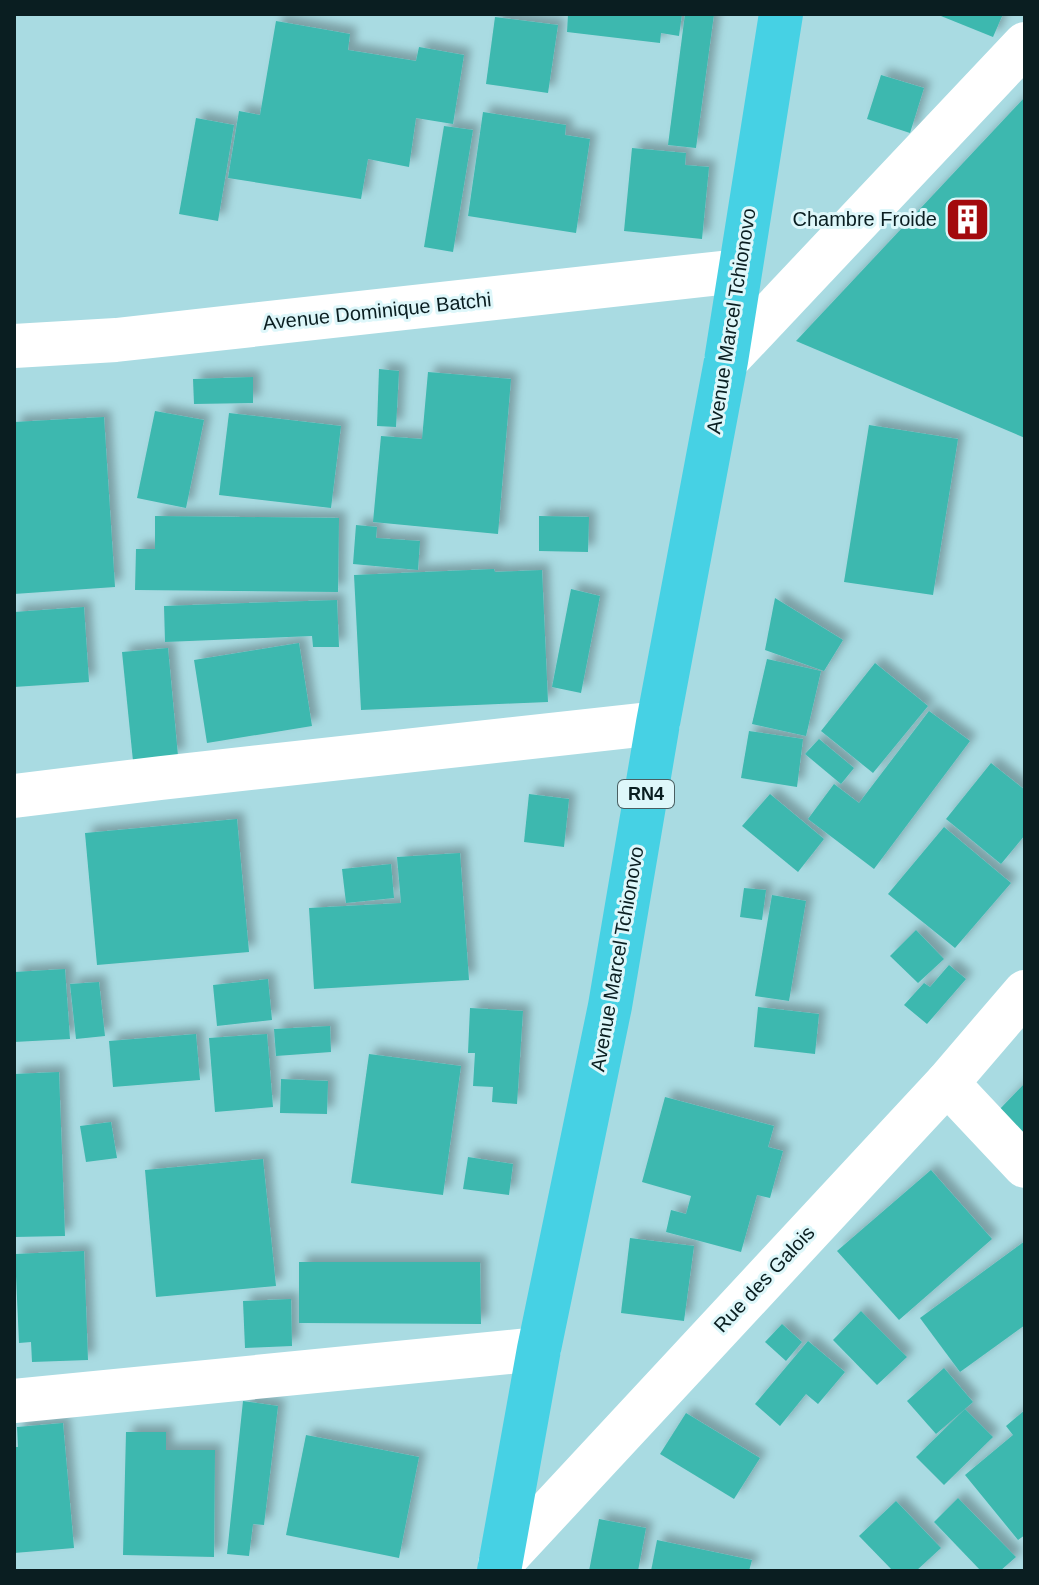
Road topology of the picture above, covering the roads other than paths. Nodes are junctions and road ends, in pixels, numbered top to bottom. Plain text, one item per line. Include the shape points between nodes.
1 (781, 14) edge
2 (1025, 44) edge
3 (739, 271) junction
4 (14, 346) edge
5 (726, 361) junction
6 (658, 723) junction
7 (14, 796) edge
8 (1025, 992) edge
9 (947, 1083) junction
10 (1025, 1166) edge
11 (539, 1349) junction
12 (14, 1401) edge
13 (500, 1568) edge

1 - 3 highway, Avenue Marcel Tchionovo / RN4
2 - 5 street
3 - 4 street, Avenue Dominique Batchi via 116,340
3 - 5 highway, Avenue Marcel Tchionovo / RN4
5 - 6 highway, Avenue Marcel Tchionovo / RN4
6 - 7 street
6 - 11 highway, Avenue Marcel Tchionovo / RN4 via 610,1006
8 - 9 street, Rue des Galois
9 - 10 street
9 - 13 street, Rue des Galois
11 - 12 street
11 - 13 highway, Avenue Marcel Tchionovo / RN4

